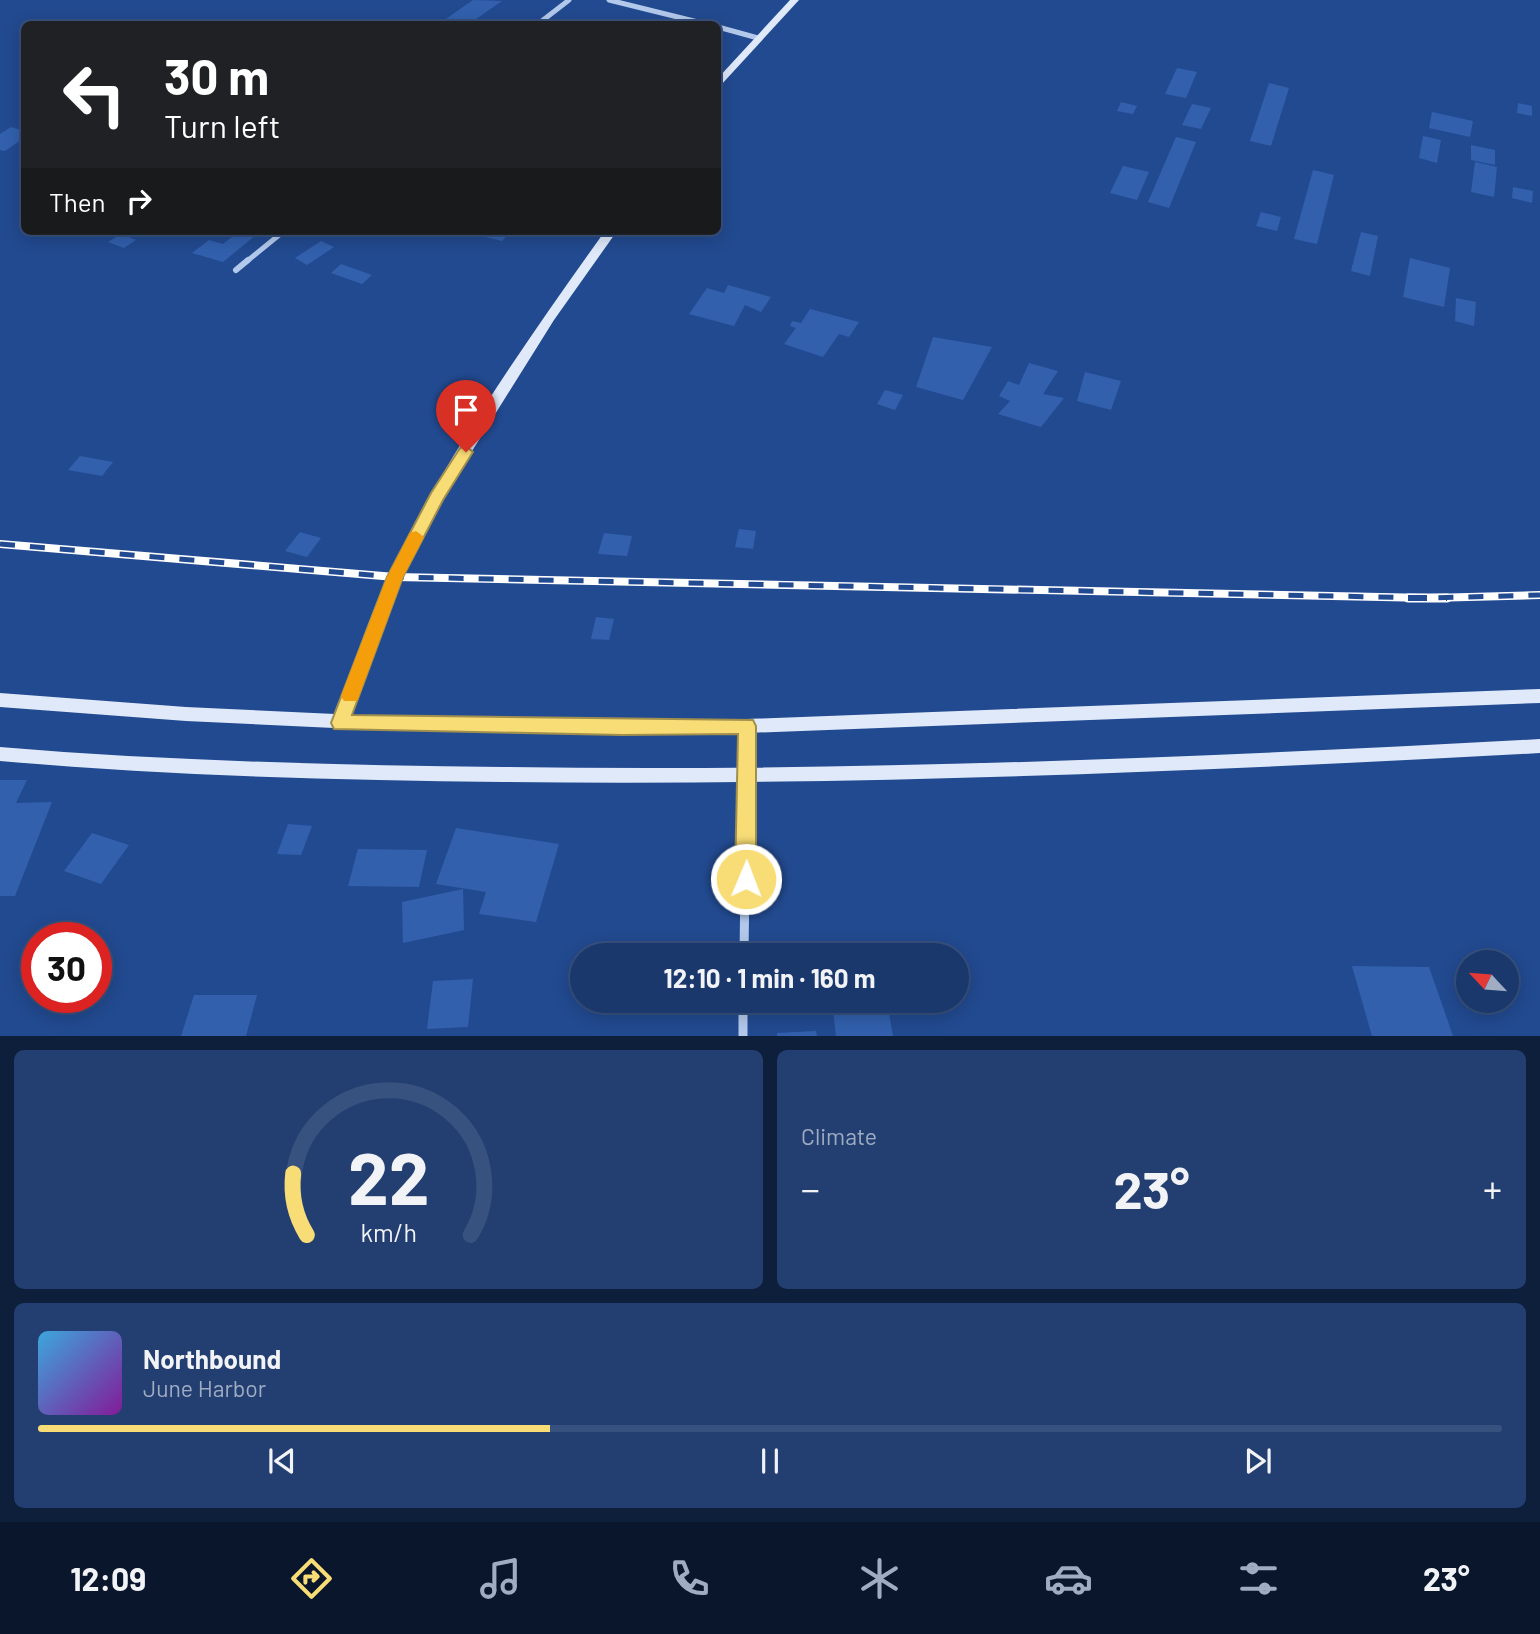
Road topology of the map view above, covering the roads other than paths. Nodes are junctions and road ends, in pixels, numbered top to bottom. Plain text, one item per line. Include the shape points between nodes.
1 (569, 0) edge
2 (609, 0) edge
3 (795, 0) edge
4 (542, 21) edge
5 (694, 21) edge
6 (721, 28) edge
7 (758, 38) junction
8 (721, 80) edge
9 (279, 235) edge
10 (608, 235) edge
11 (236, 270) dead end
12 (1540, 696) edge
13 (0, 699) edge
14 (340, 723) junction
15 (747, 726) junction
16 (1540, 746) edge
17 (0, 754) edge
18 (747, 777) junction
19 (744, 943) edge
20 (743, 1013) edge
21 (743, 1035) edge

1 - 4 street
2 - 5 street
3 - 7 main road
6 - 7 street
7 - 8 main road
9 - 11 street
10 - 14 main road via 549,318 436,497 395,577
12 - 15 main road
13 - 14 main road
14 - 15 main road
15 - 18 street
16 - 18 main road via 1098,768
17 - 18 main road via 299,771
18 - 19 street
20 - 21 street

